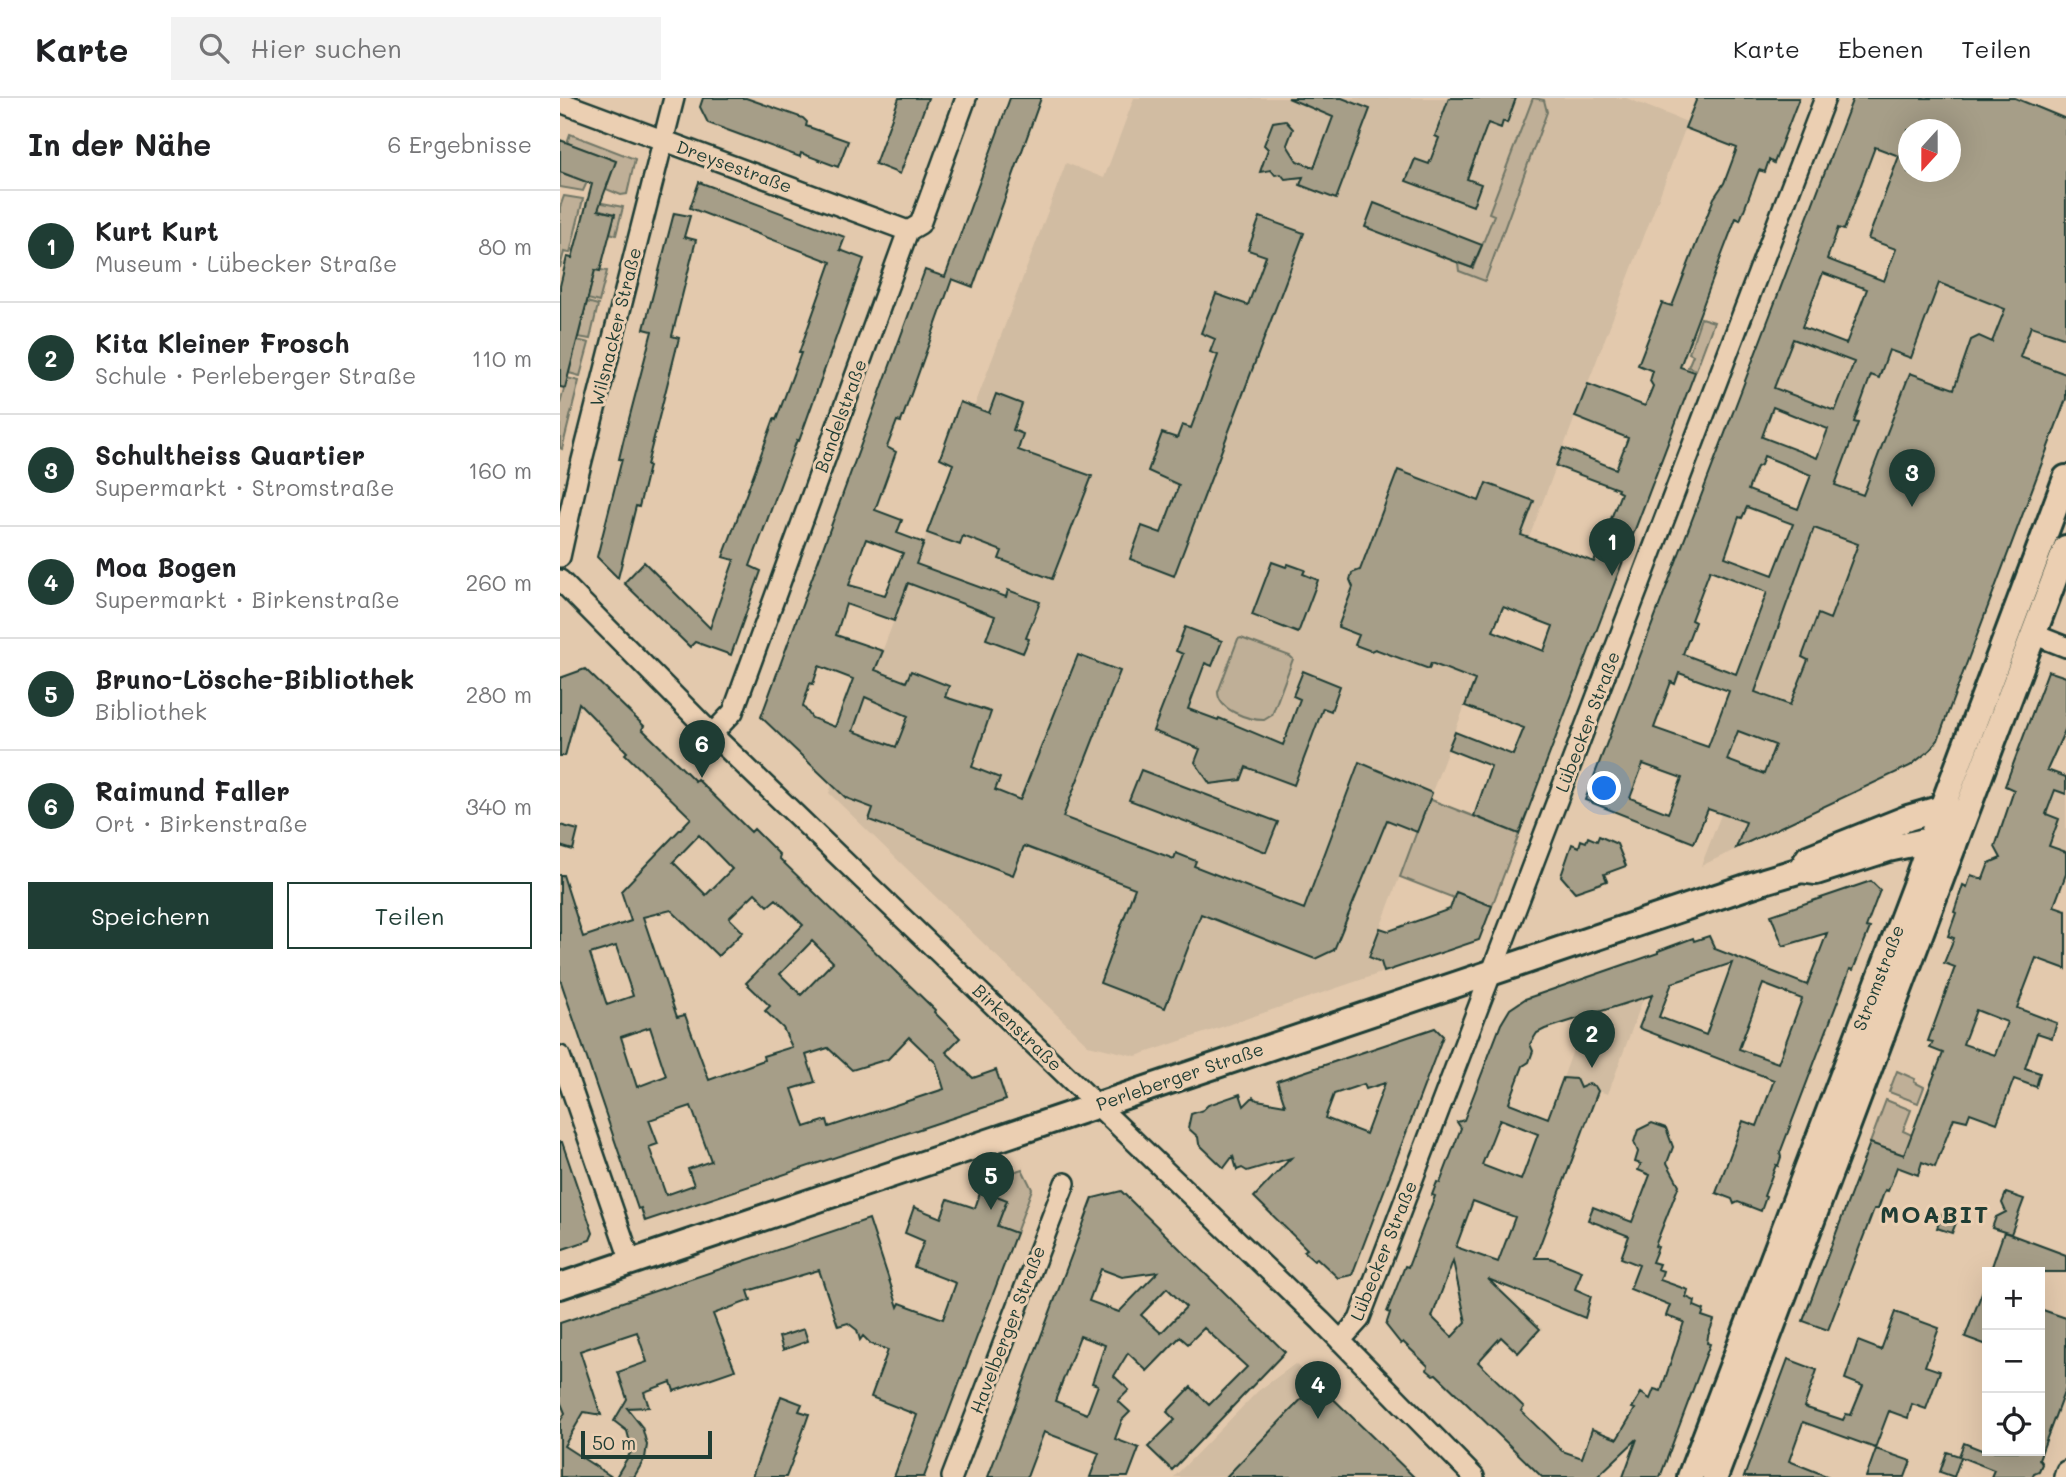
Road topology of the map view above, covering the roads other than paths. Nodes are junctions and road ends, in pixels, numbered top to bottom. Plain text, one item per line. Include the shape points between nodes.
1 (674, 98) edge
2 (966, 98) edge
3 (1825, 98) edge
4 (560, 102) edge
5 (663, 140) junction
6 (908, 231) junction
7 (2066, 478) edge
8 (2066, 548) edge
9 (560, 556) edge
10 (560, 580) edge
11 (2033, 635) junction
12 (2066, 647) edge
13 (712, 734) junction
14 (1953, 812) junction
15 (1942, 842) junction
16 (1801, 870) junction
17 (1493, 972) junction
18 (560, 1056) edge
19 (1097, 1105) junction
20 (1065, 1183) dead end
21 (631, 1262) junction
22 (560, 1286) edge
23 (1340, 1341) junction
24 (2066, 1471) edge
25 (952, 1477) edge
26 (1474, 1477) edge
27 (1690, 1477) edge
28 (1715, 1477) edge
29 (2064, 1477) edge

1 - 5 street, Wilsnacker Straße
2 - 6 street, Bandelstraße via 920,224
3 - 17 street, Lübecker Straße
4 - 5 street, Dreysestraße
5 - 6 street, Dreysestraße
5 - 9 street, Wilsnacker Straße
6 - 13 street, Bandelstraße via 733,712
7 - 14 main road, Stromstraße
8 - 11 main road, Stromstraße
10 - 13 street, Birkenstraße
11 - 12 street
11 - 14 main road, Stromstraße
13 - 19 street, Birkenstraße
14 - 15 main road, Stromstraße
14 - 16 main road, Perleberger Straße via 1908,818 1808,858
15 - 16 main road, Perleberger Straße via 1888,849 1816,872
15 - 27 main road, Stromstraße via 1917,880
15 - 28 main road, Stromstraße
16 - 17 main road, Perleberger Straße
17 - 19 main road, Perleberger Straße
17 - 23 street, Lübecker Straße via 1359,1320
18 - 21 street
19 - 21 main road, Perleberger Straße
19 - 23 street, Birkenstraße
20 - 25 street, Havelberger Straße
21 - 22 main road, Perleberger Straße
23 - 26 street, Birkenstraße
24 - 29 street

